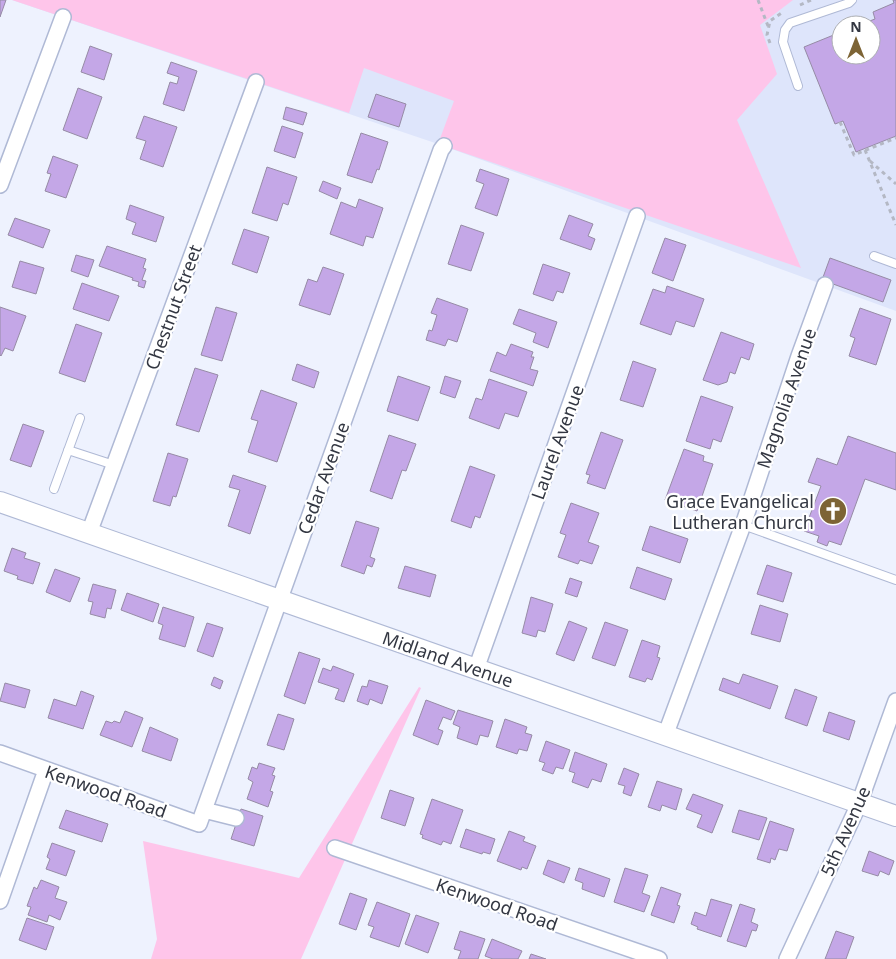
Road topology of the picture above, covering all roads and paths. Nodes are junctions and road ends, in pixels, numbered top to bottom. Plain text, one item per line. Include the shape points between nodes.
1 (758, 0) edge
2 (852, 0) edge
3 (63, 17) dead end
4 (768, 27) dead end
5 (256, 82) dead end
6 (798, 86) dead end
7 (840, 122) dead end
8 (896, 138) edge
9 (444, 146) dead end
10 (865, 150) junction
11 (869, 160) junction
12 (896, 184) edge
13 (0, 185) edge
14 (638, 216) dead end
15 (896, 225) edge
16 (874, 256) dead end
17 (896, 264) edge
18 (825, 285) dead end
19 (80, 418) dead end
20 (68, 450) junction
21 (114, 465) junction
22 (54, 489) dead end
23 (0, 502) edge
24 (743, 525) junction
25 (89, 533) junction
26 (896, 580) edge
27 (279, 599) junction
28 (476, 668) junction
29 (896, 701) edge
30 (665, 736) junction
31 (0, 754) edge
32 (46, 770) junction
33 (859, 804) junction
34 (204, 810) junction
35 (896, 816) edge
36 (236, 818) dead end
37 (335, 848) dead end
38 (0, 901) edge
39 (659, 959) edge
40 (787, 959) edge

1 - 4 path
2 - 6 lane via 790,23 784,30 783,42
3 - 13 street
5 - 21 street, Chestnut Street
7 - 10 path via 854,154
8 - 10 path
9 - 27 street, Cedar Avenue
10 - 11 path
11 - 12 path
11 - 15 path
14 - 28 street, Laurel Avenue
16 - 17 lane
18 - 24 street, Magnolia Avenue
19 - 20 lane
20 - 21 lane
20 - 22 lane
21 - 25 street, Chestnut Street
23 - 25 street, Midland Avenue
24 - 26 lane
24 - 30 street, Magnolia Avenue
25 - 27 street, Midland Avenue
27 - 28 street, Midland Avenue
27 - 34 street, Cedar Avenue
28 - 30 street, Midland Avenue
29 - 33 street, 5th Avenue
30 - 33 street, Midland Avenue
31 - 32 street, Kenwood Road
32 - 34 street, Kenwood Road via 200,824
32 - 38 street
33 - 35 street, Midland Avenue
33 - 40 street, 5th Avenue
34 - 36 street
37 - 39 street, Kenwood Road

